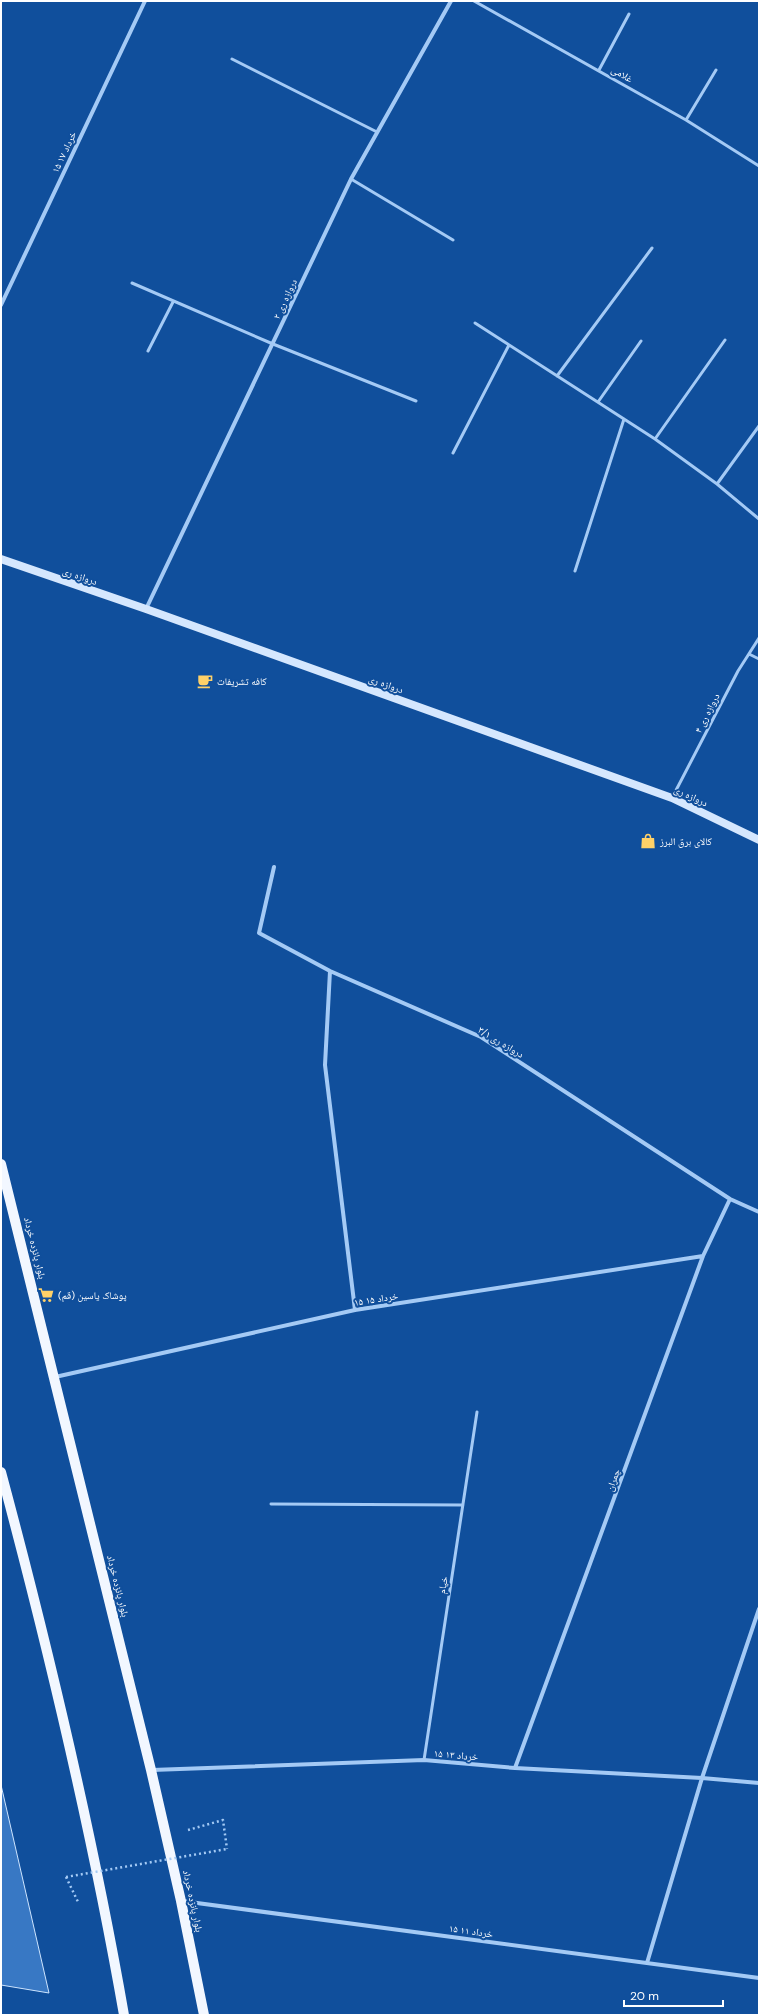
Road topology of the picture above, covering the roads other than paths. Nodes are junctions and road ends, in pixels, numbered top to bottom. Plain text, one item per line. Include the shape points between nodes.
1 (145, 1) edge
2 (451, 1) edge
3 (474, 1) edge
4 (629, 14) dead end
5 (232, 60) dead end
6 (599, 70) junction
7 (716, 70) dead end
8 (686, 120) junction
9 (376, 132) junction
10 (759, 166) edge
11 (351, 179) junction
12 (453, 240) dead end
13 (652, 248) dead end
14 (132, 282) dead end
15 (173, 302) junction
16 (1, 305) edge
17 (475, 323) dead end
18 (726, 340) dead end
19 (641, 341) dead end
20 (273, 344) junction
21 (509, 345) junction
22 (148, 351) dead end
23 (557, 376) junction
24 (416, 401) dead end
25 (598, 402) junction
26 (624, 419) junction
27 (759, 426) edge
28 (655, 439) junction
29 (453, 452) dead end
30 (717, 484) junction
31 (759, 519) edge
32 (1, 559) edge
33 (575, 570) dead end
34 (146, 609) junction
35 (759, 638) edge
36 (749, 654) junction
37 (759, 659) edge
38 (672, 798) junction
39 (759, 840) edge
40 (274, 866) dead end
41 (330, 971) junction
42 (1, 1164) edge
43 (730, 1199) junction
44 (759, 1212) edge
45 (703, 1256) junction
46 (355, 1310) junction
47 (54, 1377) junction
48 (477, 1412) dead end
49 (1, 1472) edge
50 (271, 1504) dead end
51 (463, 1505) junction
52 (759, 1609) edge
53 (424, 1760) junction
54 (515, 1768) junction
55 (151, 1770) junction
56 (702, 1778) junction
57 (759, 1783) edge
58 (181, 1901) junction
59 (647, 1963) junction
60 (759, 1978) edge
61 (124, 2015) edge
62 (204, 2015) edge

1 - 16 street, ۱۵ خرداد ۱۷
2 - 9 street, دروازه ری ۲
3 - 6 lane, غلامی
4 - 6 lane
5 - 9 lane
6 - 8 lane, غلامی
7 - 8 lane
8 - 10 lane, غلامی
9 - 11 street, دروازه ری ۲
11 - 12 lane
11 - 20 street, دروازه ری ۲
13 - 23 lane
14 - 15 lane
15 - 20 lane
15 - 22 lane
17 - 21 lane
18 - 28 lane
19 - 25 lane
20 - 24 lane
20 - 34 street, دروازه ری ۲
21 - 23 lane
21 - 29 lane
23 - 25 lane
25 - 26 lane
26 - 28 lane
26 - 33 lane
27 - 30 lane
28 - 30 lane
30 - 31 lane
32 - 34 main road, دروازه ری
34 - 38 main road, دروازه ری
35 - 36 lane, دروازه ری ۴
36 - 37 lane
36 - 38 lane, دروازه ری ۴
38 - 39 main road, دروازه ری
40 - 41 street, دروازه ری ۳/۱ via 259,934
41 - 43 street, دروازه ری ۳/۱ via 481,1037
41 - 46 street via 325,1065
42 - 47 main road, بلوار پانزده خرداد
43 - 44 street, دروازه ری ۳/۱
43 - 45 street, چمران
45 - 46 street, ۱۵ خرداد ۱۵
45 - 54 street, چمران
46 - 47 street, ۱۵ خرداد ۱۵
47 - 55 main road, بلوار پانزده خرداد
48 - 51 lane, خیام
49 - 61 main road via 68,1740 109,1930
50 - 51 lane
51 - 53 lane, خیام
52 - 56 street
53 - 54 street, ۱۵ خرداد ۱۳
53 - 55 street, ۱۵ خرداد ۱۳
54 - 56 street, ۱۵ خرداد ۱۳
55 - 58 main road, بلوار پانزده خرداد
56 - 57 street, ۱۵ خرداد ۱۳
56 - 59 street
58 - 59 street, ۱۵ خرداد ۱۱
58 - 62 main road, بلوار پانزده خرداد
59 - 60 street, ۱۵ خرداد ۱۱

